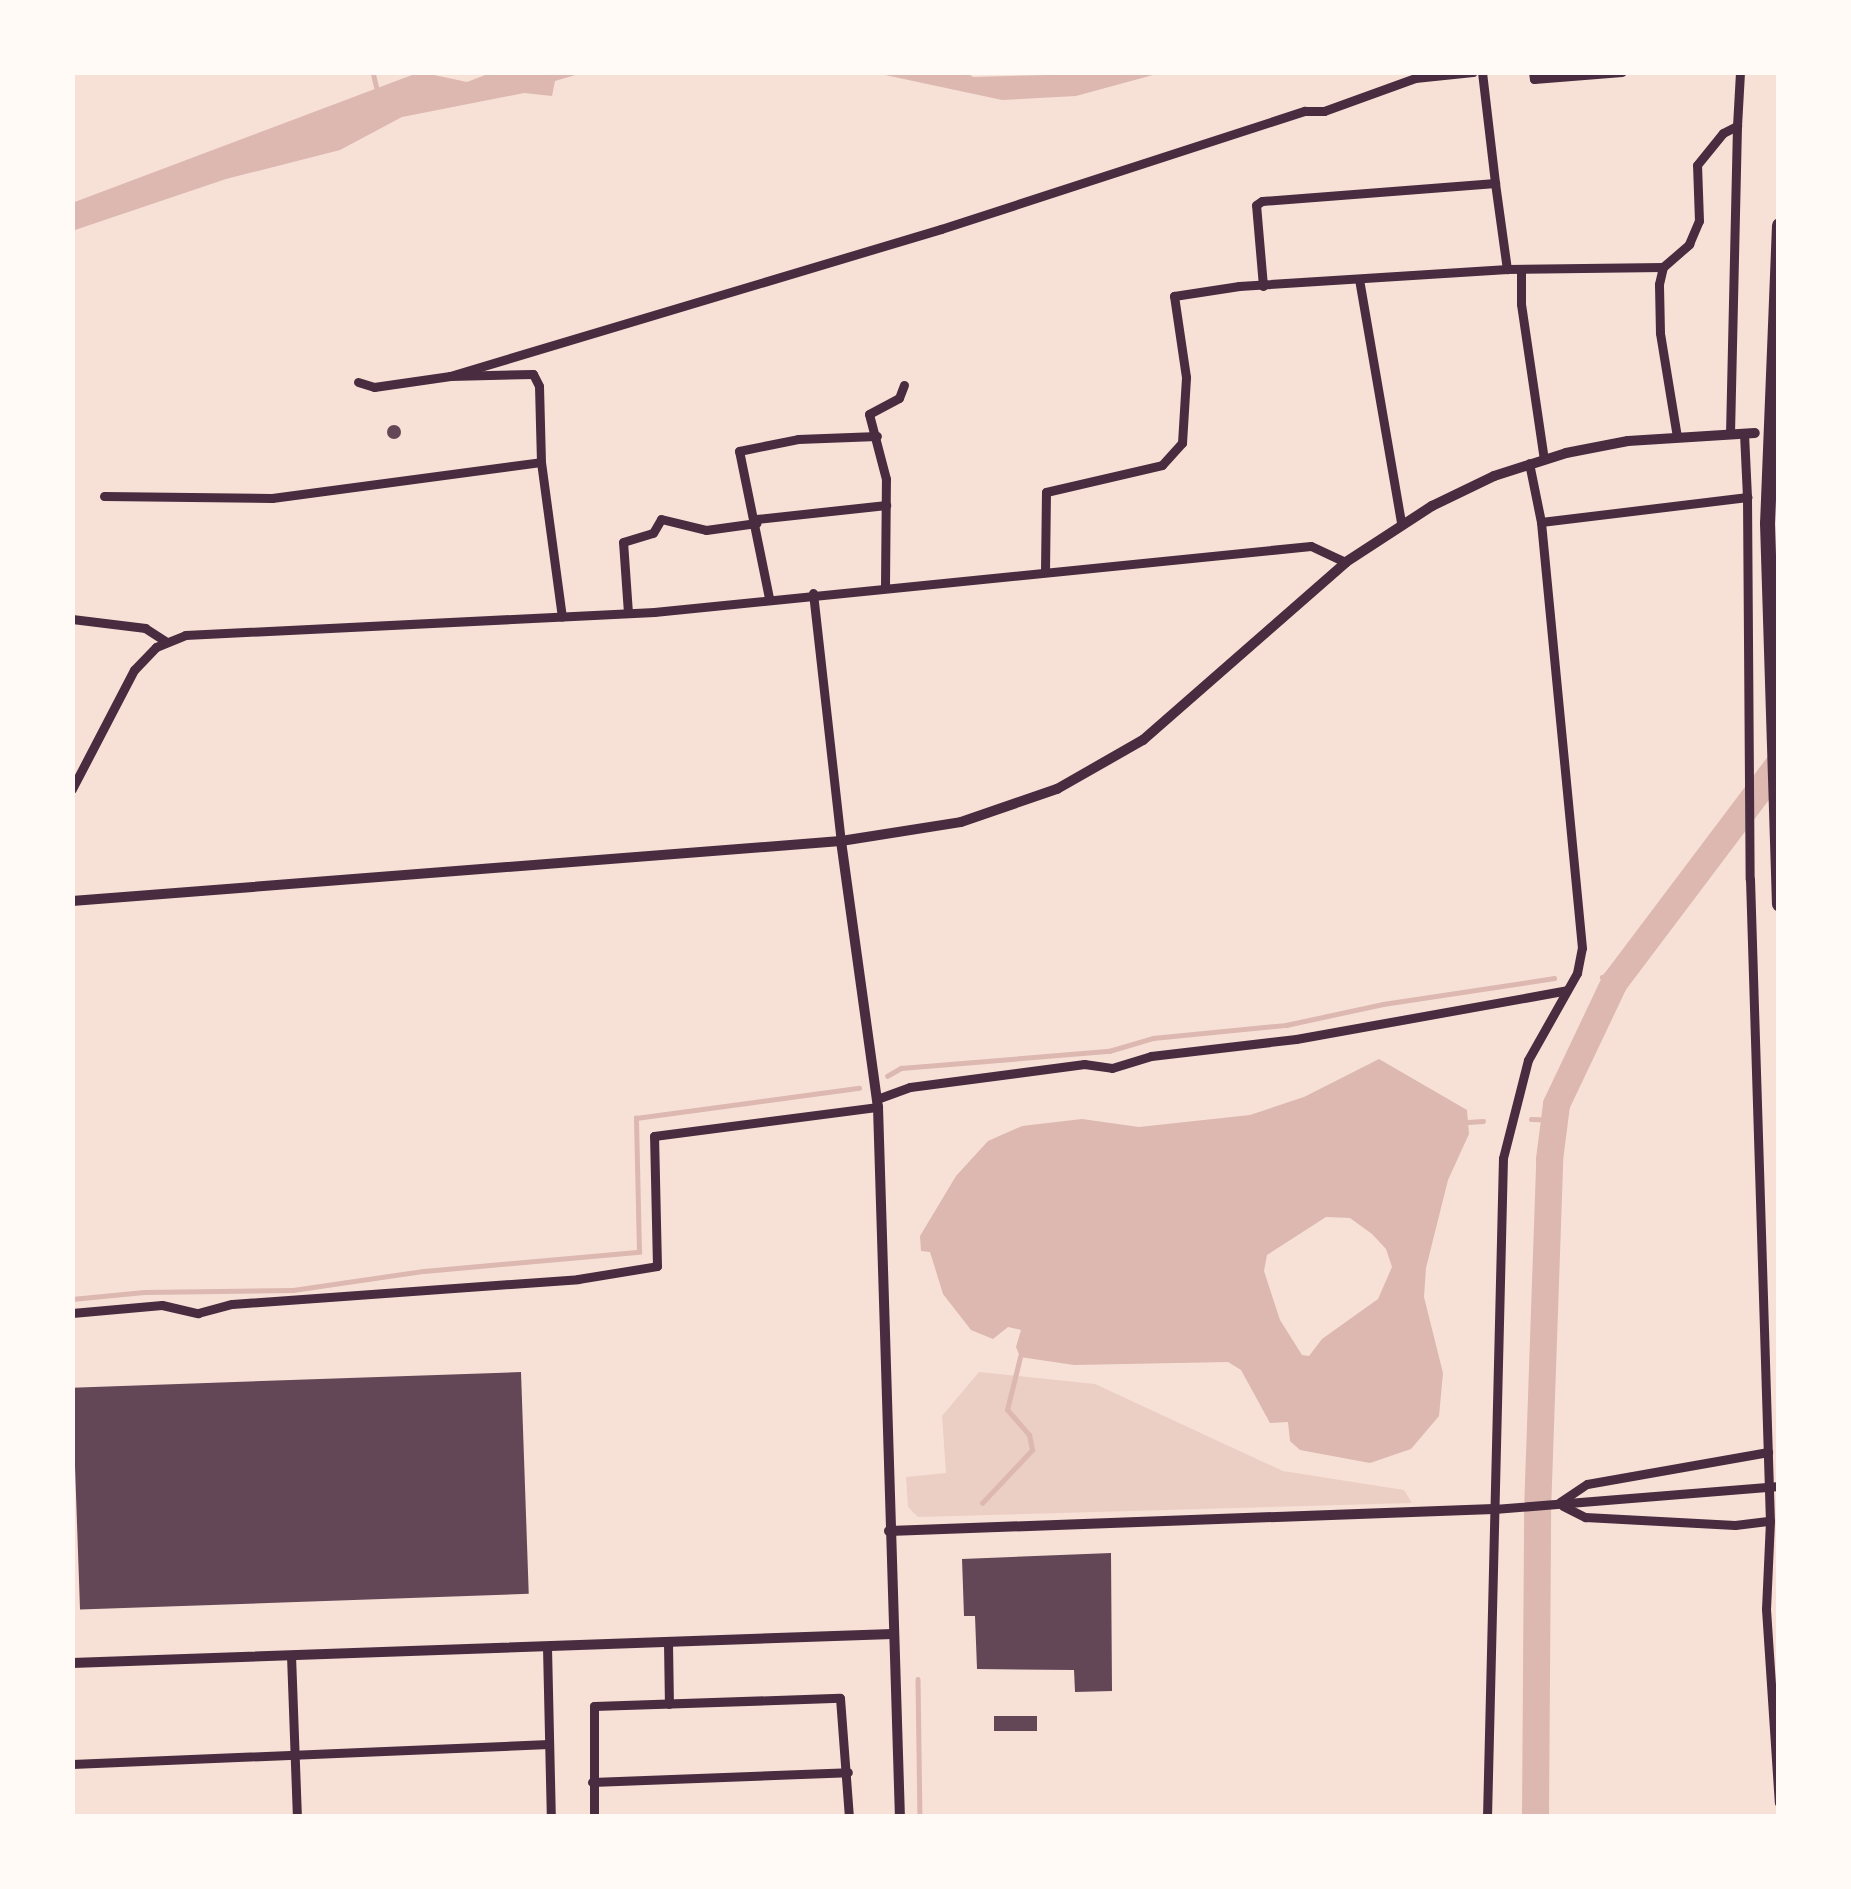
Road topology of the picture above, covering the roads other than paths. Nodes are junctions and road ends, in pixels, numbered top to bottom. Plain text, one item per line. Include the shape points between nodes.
1 (1473, 72) edge
2 (1482, 72) edge
3 (1533, 72) edge
4 (1622, 72) edge
5 (1740, 72) edge
6 (1737, 126) junction
7 (1495, 182) junction
8 (1779, 225) edge
9 (1663, 267) junction
10 (1507, 269) junction
11 (1521, 269) junction
12 (1359, 279) junction
13 (1263, 286) junction
14 (450, 376) junction
15 (358, 382) dead end
16 (904, 386) dead end
17 (1730, 434) junction
18 (1750, 434) joint
19 (877, 436) junction
20 (1677, 437) junction
21 (1544, 459) junction
22 (541, 462) junction
23 (1529, 464) junction
24 (104, 496) dead end
25 (1747, 497) junction
26 (886, 505) junction
27 (756, 521) junction
28 (1541, 522) junction
29 (1400, 523) junction
30 (1346, 562) junction
31 (1045, 572) junction
32 (885, 587) junction
33 (813, 593) junction
34 (769, 598) junction
35 (628, 613) junction
36 (562, 617) junction
37 (72, 619) edge
38 (165, 641) junction
39 (72, 789) edge
40 (841, 841) junction
41 (72, 901) edge
42 (1779, 904) edge
43 (1567, 991) junction
44 (1753, 1011) junction
45 (1766, 1011) dead end
46 (878, 1103) junction
47 (72, 1313) edge
48 (1768, 1452) junction
49 (1779, 1486) edge
50 (1557, 1503) junction
51 (1494, 1509) junction
52 (1770, 1521) junction
53 (889, 1531) junction
54 (892, 1634) junction
55 (668, 1643) junction
56 (547, 1647) junction
57 (291, 1655) junction
58 (72, 1663) edge
59 (669, 1704) junction
60 (549, 1744) junction
61 (295, 1754) junction
62 (72, 1764) edge
63 (848, 1772) junction
64 (592, 1781) junction
65 (1779, 1803) edge
66 (298, 1817) edge
67 (551, 1817) edge
68 (594, 1817) edge
69 (849, 1817) edge
70 (900, 1817) edge
71 (1486, 1817) edge

1 - 14 street via 1414,78
2 - 7 street
3 - 4 street via 1534,79
5 - 6 street
6 - 9 street via 1697,165 1699,221
6 - 17 street
7 - 10 street
7 - 13 street via 1262,201 1256,205
8 - 42 highway via 1767,523
9 - 11 street
9 - 20 street via 1660,333
10 - 11 street
10 - 12 street
11 - 21 street
12 - 13 street
12 - 29 street
13 - 31 street via 1174,296 1186,377 1182,443 1162,465 1046,492
14 - 15 street via 374,388
14 - 22 street via 532,374
16 - 19 street via 869,414
17 - 18 street
17 - 20 street
18 - 25 street
19 - 26 street
19 - 27 street via 739,451
20 - 21 street
21 - 23 street
22 - 24 street via 272,498
22 - 36 street
23 - 28 street
23 - 29 street
25 - 28 street
25 - 44 street
26 - 27 street
26 - 32 street
27 - 34 street
27 - 35 street via 706,530 661,519 652,533 623,542
28 - 43 street via 1582,948
29 - 30 street
30 - 31 street via 1310,546
30 - 40 street via 1178,713 1081,777 961,822
31 - 32 street
32 - 33 street
33 - 34 street
33 - 40 street
34 - 35 street
35 - 36 street
36 - 38 street
37 - 38 street via 146,628
38 - 39 street via 126,682
40 - 41 street
40 - 46 street
43 - 46 street via 1112,1068 1084,1064 910,1087
43 - 51 street via 1528,1060 1505,1143
44 - 45 street
44 - 48 street
46 - 47 street via 654,1136 657,1266 198,1312 162,1305
46 - 53 street
48 - 50 street via 1587,1484
48 - 52 street
49 - 50 street
50 - 51 street
50 - 52 street via 1585,1517
51 - 53 street
51 - 71 street
52 - 65 street via 1766,1609
53 - 54 street
54 - 55 street
54 - 70 street
55 - 56 street
55 - 59 street
56 - 57 street
56 - 60 street
57 - 58 street
57 - 61 street
59 - 63 street via 840,1698
59 - 64 street via 591,1708
60 - 61 street
60 - 67 street
61 - 62 street
61 - 66 street
63 - 64 street
63 - 69 street
64 - 68 street

